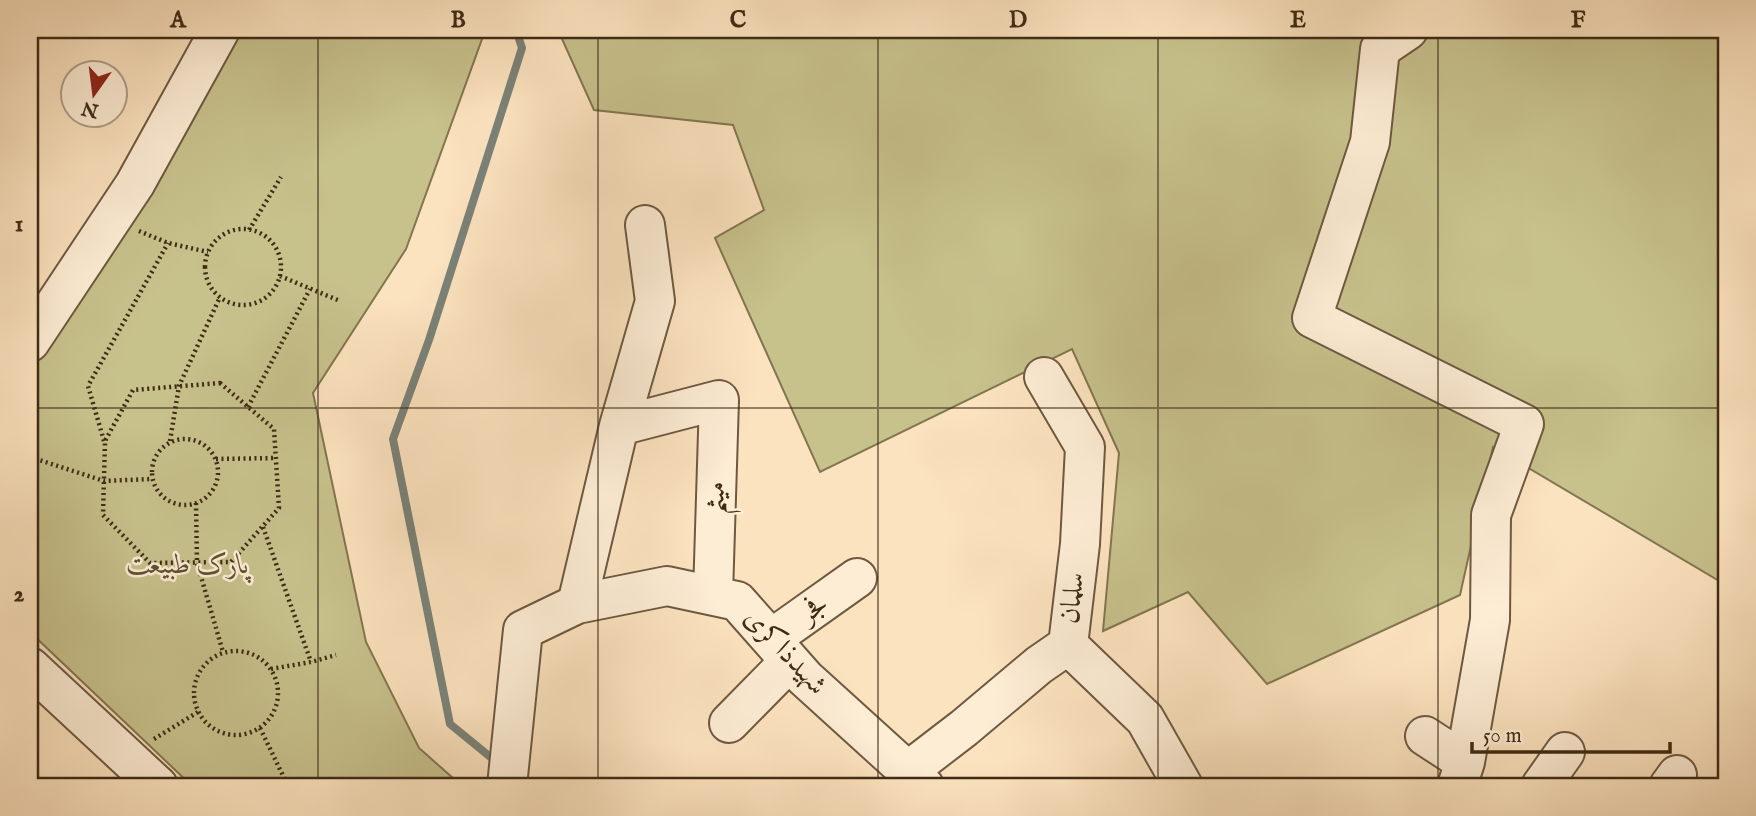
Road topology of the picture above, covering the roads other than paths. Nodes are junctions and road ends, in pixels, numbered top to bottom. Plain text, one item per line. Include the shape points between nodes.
1 (220, 30) edge
2 (1408, 30) edge
3 (645, 225) dead end
4 (30, 342) edge
5 (1044, 377) dead end
6 (619, 426) junction
7 (857, 578) dead end
8 (713, 596) junction
9 (577, 604) junction
10 (1068, 645) junction
11 (781, 650) junction
12 (30, 667) edge
13 (729, 723) dead end
14 (1425, 736) dead end
15 (1565, 752) dead end
16 (1461, 774) edge
17 (916, 779) edge
18 (158, 786) edge
19 (508, 786) edge
20 (1183, 786) edge
21 (1541, 786) edge

1 - 4 street via 135,184
2 - 16 street via 1380,49 1370,142 1312,318 1524,424 1491,515 1490,620
3 - 6 street via 655,301
5 - 10 street, سلمان via 1085,447
6 - 8 street, میثم via 719,400
6 - 9 street
7 - 11 street, فجر
8 - 9 street, شهیدذاکری via 667,586
8 - 11 street, شهیدذاکری via 737,601
9 - 19 street, شهیدذاکری via 523,630
10 - 17 street via 964,728
10 - 20 street, سلمان via 1145,719
11 - 13 street, فجر
11 - 17 street, شهیدذاکری via 805,678
12 - 18 street
14 - 16 street
15 - 21 street

